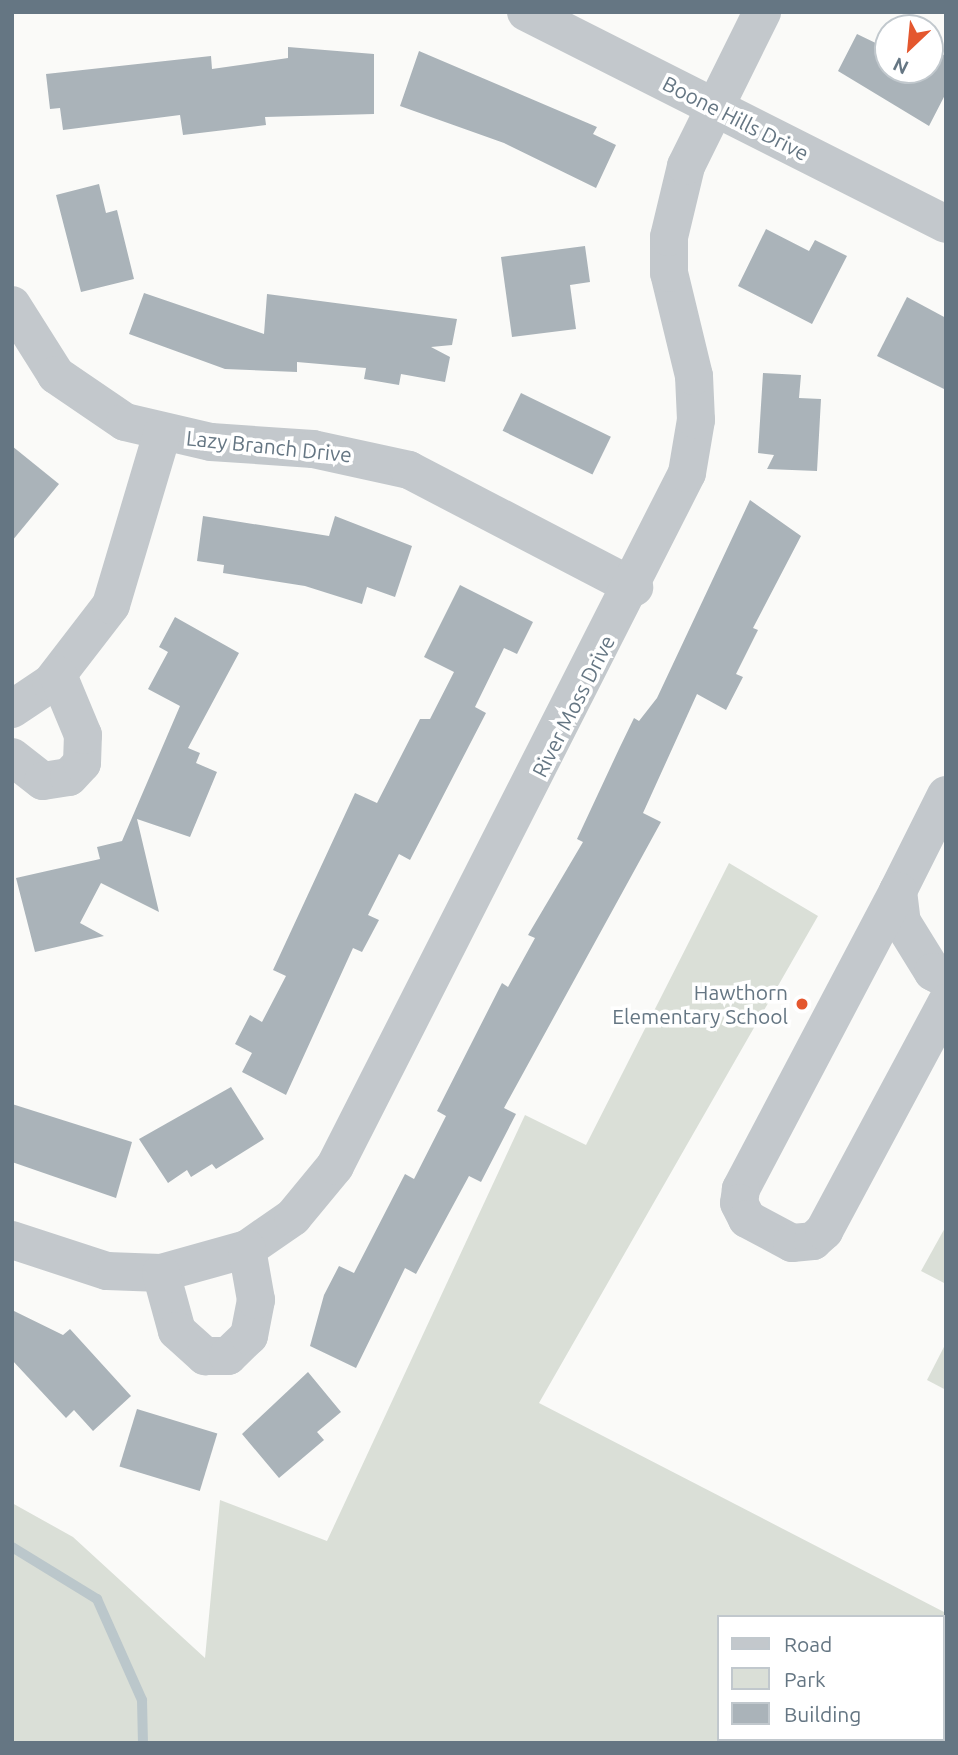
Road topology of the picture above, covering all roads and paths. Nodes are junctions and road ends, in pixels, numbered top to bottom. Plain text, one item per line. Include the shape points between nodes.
1 (526, 12) edge
2 (762, 12) edge
3 (715, 107) junction
4 (946, 225) edge
5 (12, 305) edge
6 (162, 434) junction
7 (634, 587) junction
8 (58, 675) junction
9 (12, 709) edge
10 (12, 757) edge
11 (946, 795) edge
12 (898, 891) junction
13 (946, 979) edge
14 (946, 1003) edge
15 (12, 1241) edge
16 (247, 1249) junction
17 (161, 1273) junction

1 - 3 street, Boone Hills Drive
2 - 3 street, River Moss Drive
3 - 4 street, Boone Hills Drive
3 - 7 street, River Moss Drive via 686,166 668,237 696,420 687,473
5 - 6 street, Lazy Branch Drive via 57,375 125,422
6 - 7 street, Lazy Branch Drive via 313,449 409,470
6 - 8 street via 111,605
7 - 16 street, River Moss Drive via 335,1166 293,1217
8 - 9 street
8 - 10 street via 83,735 82,763 69,777 43,781
11 - 12 street
12 - 13 street via 907,932 933,972
12 - 14 street via 741,1189 739,1203 747,1219 792,1243 813,1241 824,1231
15 - 17 street, River Moss Drive via 107,1272
16 - 17 street, River Moss Drive
16 - 17 street via 257,1300 249,1336 228,1356 205,1356 177,1331

